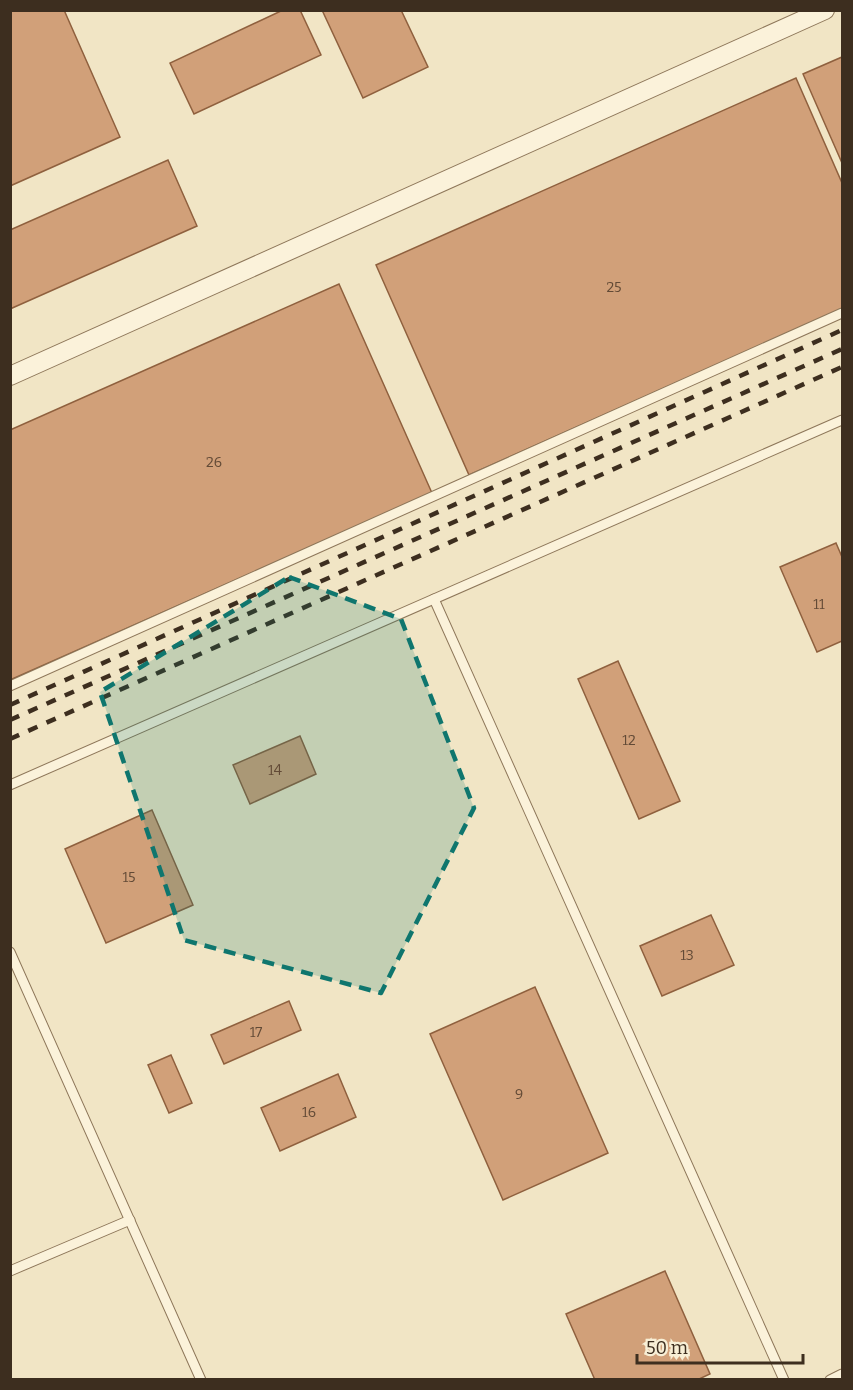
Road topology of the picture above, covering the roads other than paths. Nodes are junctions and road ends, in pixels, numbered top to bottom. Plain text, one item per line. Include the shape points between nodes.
1 (825, 10) edge
2 (843, 313) edge
3 (10, 376) edge
4 (843, 420) edge
5 (434, 599) junction
6 (10, 686) edge
7 (10, 785) edge
8 (10, 952) edge
9 (130, 1220) junction
10 (10, 1271) edge
11 (843, 1374) edge
12 (201, 1380) edge
13 (784, 1380) edge
14 (830, 1380) edge

1 - 3 street
2 - 6 lane
4 - 5 lane
5 - 7 lane
5 - 13 lane
8 - 9 lane
9 - 10 lane
9 - 12 lane
11 - 14 lane

